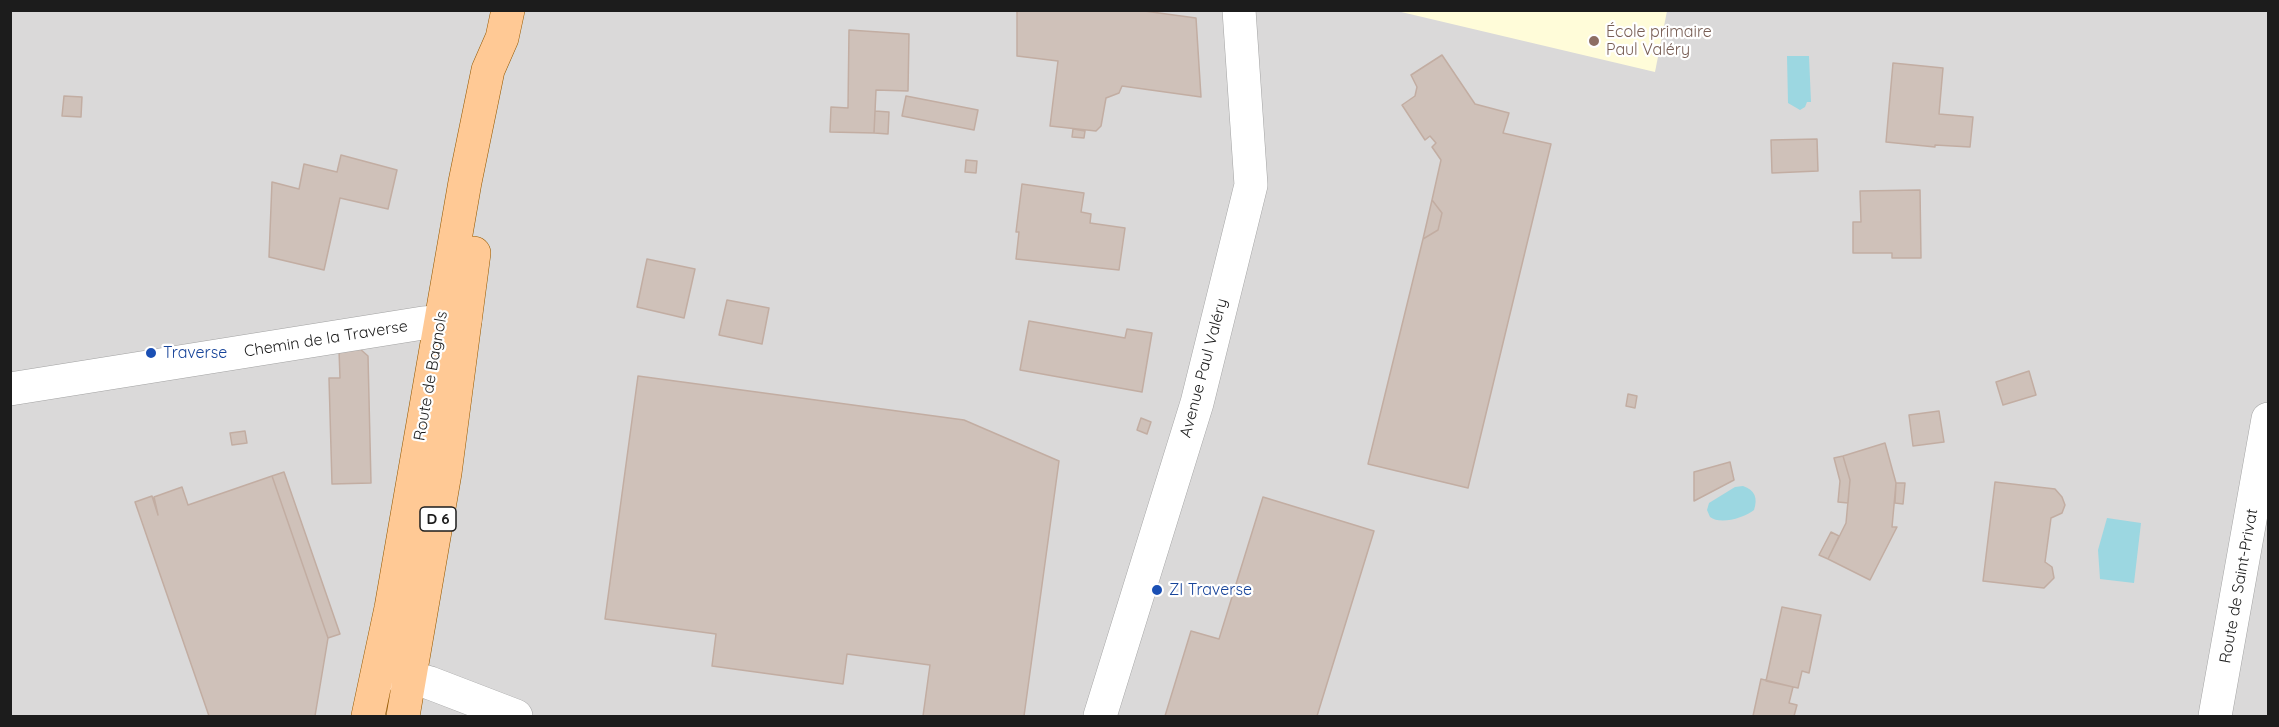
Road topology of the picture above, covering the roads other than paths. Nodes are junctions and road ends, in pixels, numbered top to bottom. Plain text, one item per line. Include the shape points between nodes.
1 (1239, 10) edge
2 (505, 24) edge
3 (452, 321) junction
4 (10, 389) edge
5 (2268, 426) edge
6 (377, 669) junction
7 (412, 679) junction
8 (373, 715) edge
9 (403, 717) edge
10 (516, 717) edge
11 (1100, 717) edge
12 (2216, 717) edge

1 - 11 street, Avenue Paul Valéry via 1251,185 1197,403
2 - 3 main road, Route de Bagnols / D 6 via 504,66
3 - 4 street, Chemin de la Traverse
3 - 6 main road, Route de Bagnols / D 6
3 - 7 main road, Route de Bagnols / D 6 via 445,473
5 - 12 street, Route de Saint-Privat
6 - 7 street
6 - 8 main road, Route de Bagnols / D 6
7 - 9 main road, Route de Bagnols / D 6
7 - 10 street

